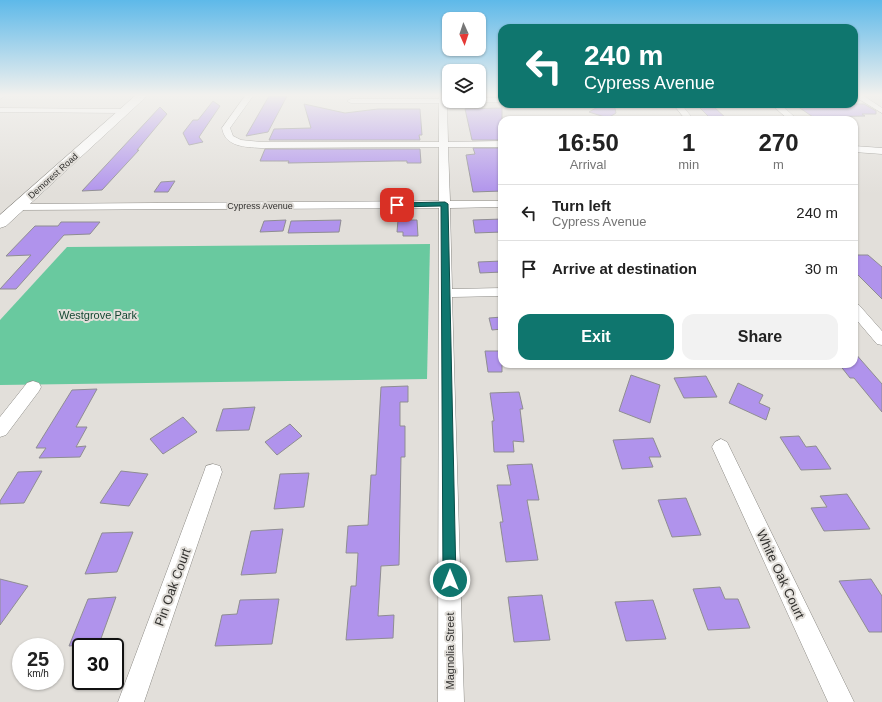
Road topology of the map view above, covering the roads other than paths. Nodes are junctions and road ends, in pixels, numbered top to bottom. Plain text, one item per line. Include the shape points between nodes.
1 (106, 129) edge
2 (226, 129) edge
3 (444, 129) edge
4 (443, 144) junction
5 (498, 144) edge
6 (858, 149) edge
7 (882, 150) edge
8 (445, 204) junction
9 (498, 204) edge
10 (18, 207) junction
11 (0, 223) edge
12 (498, 292) edge
13 (446, 293) junction
14 (858, 313) edge
15 (882, 340) edge
16 (33, 387) dead end
17 (0, 430) edge
18 (721, 447) dead end
19 (212, 472) dead end
20 (131, 702) edge
21 (451, 702) edge
22 (841, 702) edge

1 - 10 street, Demorest Road
2 - 4 street via 230,139 243,144
3 - 4 street, Magnolia Street
4 - 5 street
4 - 8 street, Magnolia Street
6 - 7 street
8 - 9 street, Cypress Avenue
8 - 10 street, Cypress Avenue
8 - 13 street, Magnolia Street
10 - 11 street, Demorest Road
12 - 13 street
13 - 21 street, Magnolia Street
14 - 15 street
16 - 17 street
18 - 22 street, White Oak Court
19 - 20 street, Pin Oak Court

